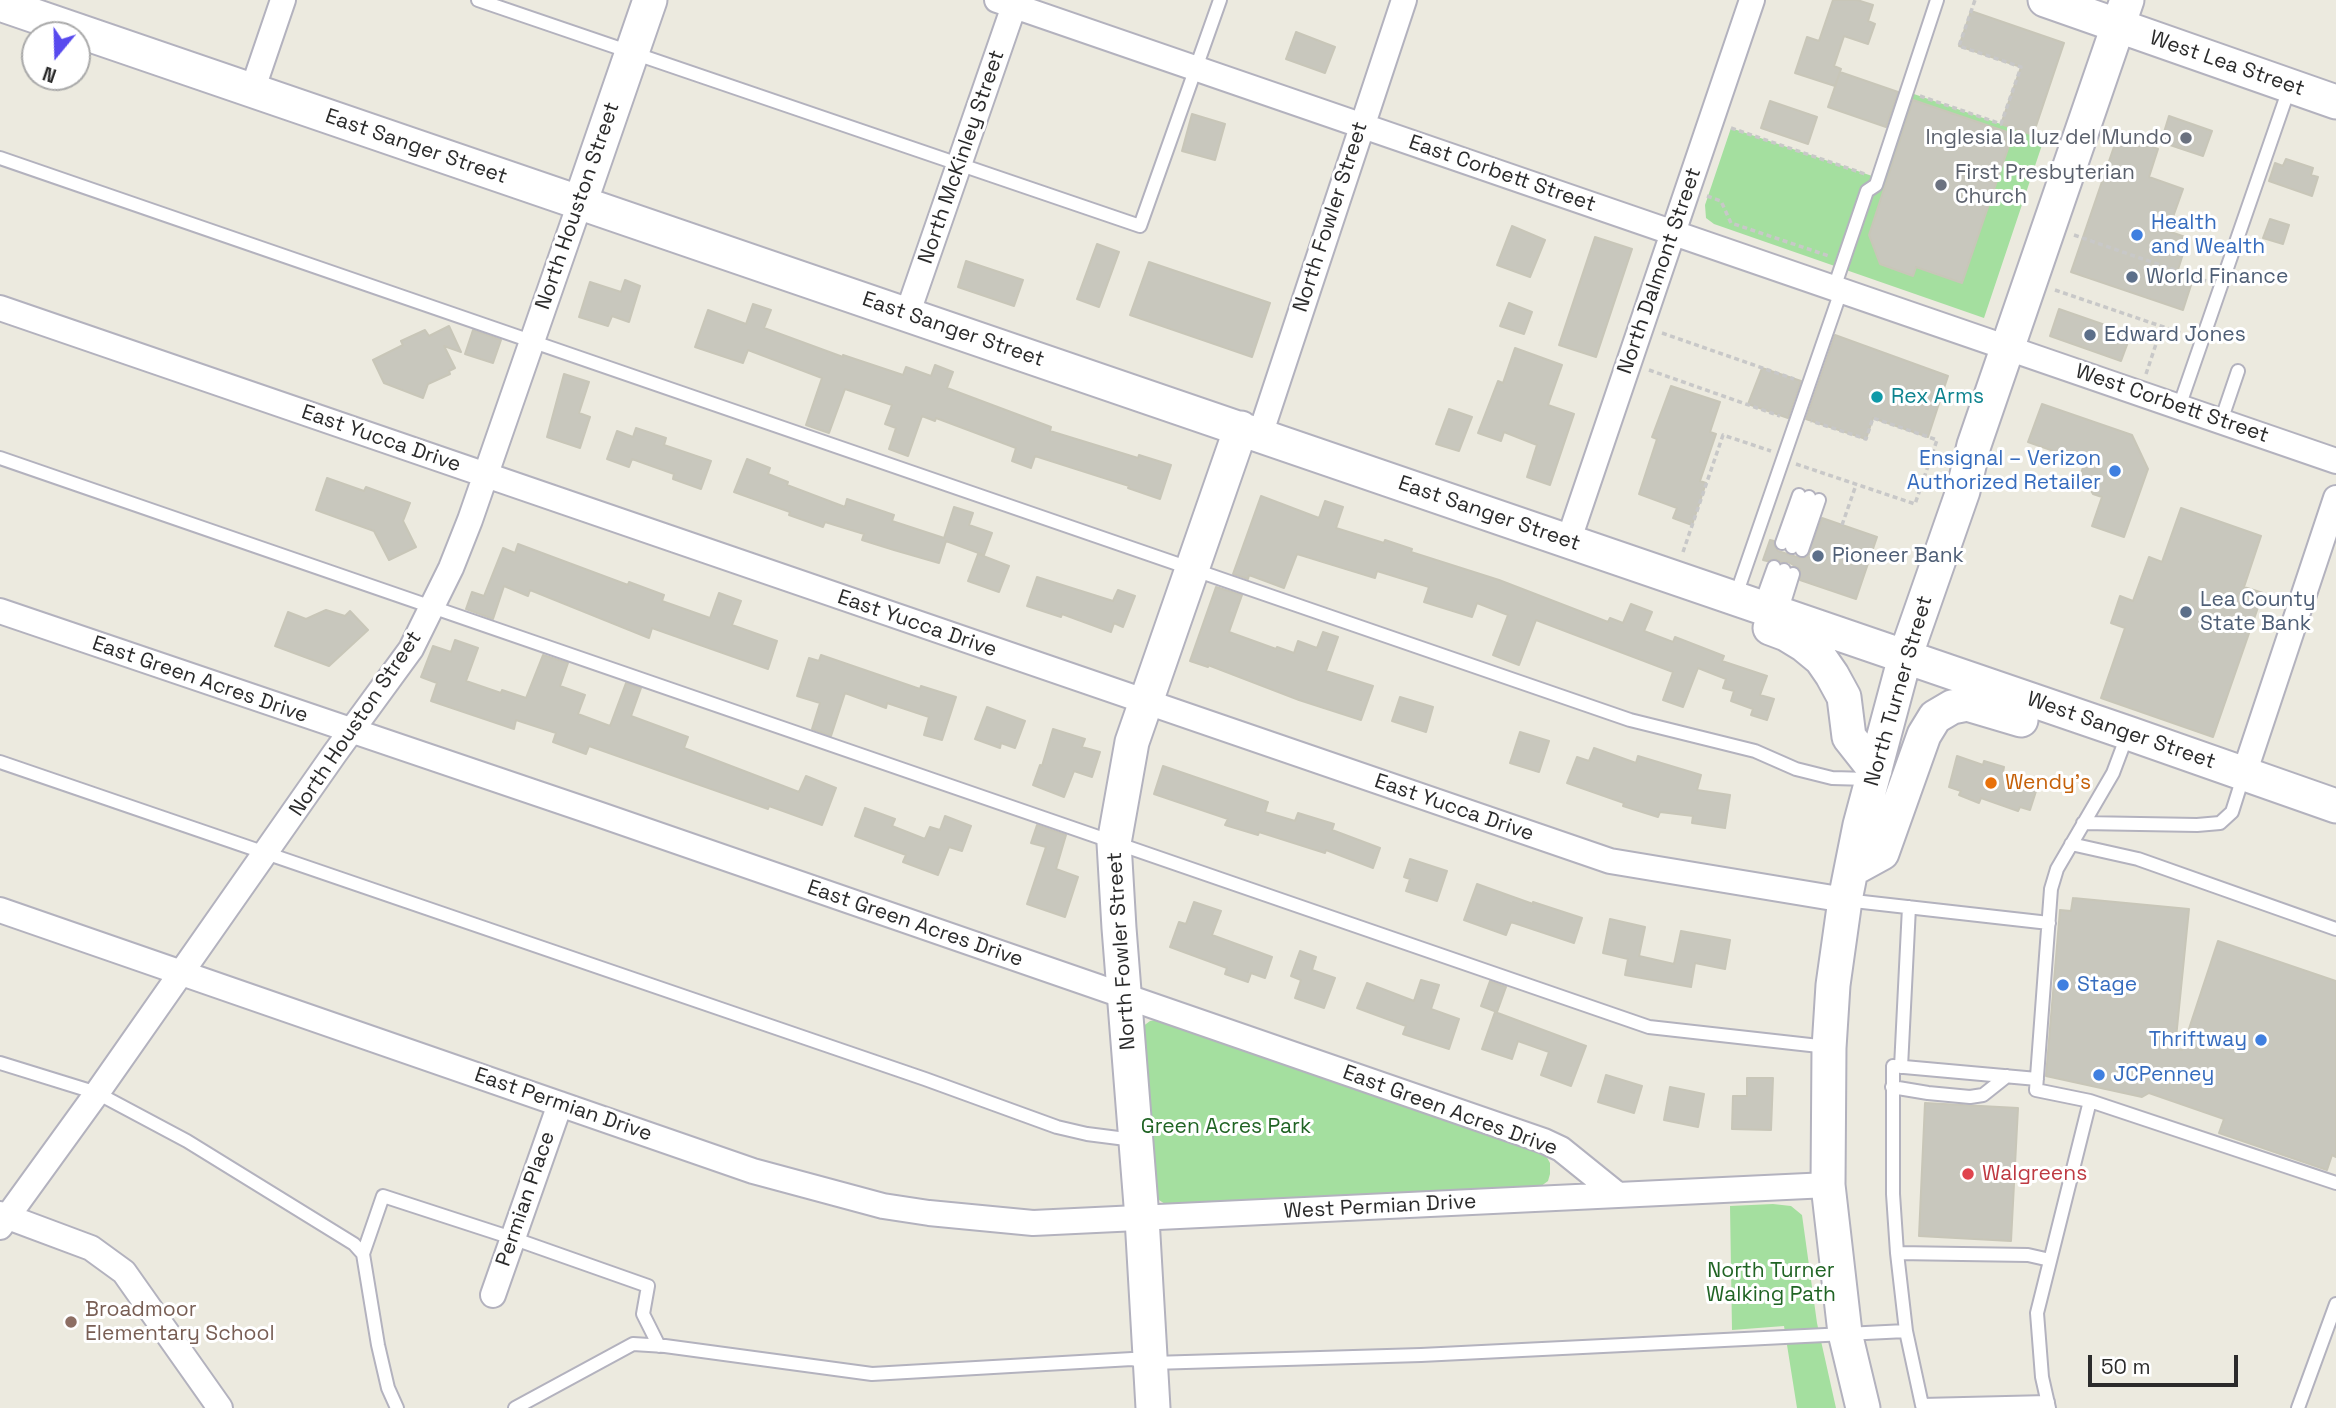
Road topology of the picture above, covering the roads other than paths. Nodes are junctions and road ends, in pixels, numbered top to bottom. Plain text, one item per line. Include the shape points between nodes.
1 (283, 0) edge
2 (478, 0) edge
3 (650, 0) edge
4 (1220, 0) edge
5 (1404, 0) edge
6 (1752, 0) edge
7 (1937, 0) edge
8 (2045, 0) edge
9 (1009, 2) edge
10 (0, 4) edge
11 (2123, 13) edge
12 (632, 52) junction
13 (1196, 68) junction
14 (2290, 86) junction
15 (253, 91) junction
16 (2336, 102) edge
17 (1361, 125) junction
18 (0, 158) edge
19 (959, 164) junction
20 (580, 203) junction
21 (1673, 232) junction
22 (1838, 289) junction
23 (0, 308) edge
24 (907, 315) junction
25 (531, 342) junction
26 (2007, 348) junction
27 (2238, 371) dead end
28 (2179, 407) junction
29 (2221, 421) junction
30 (1250, 431) junction
31 (0, 458) edge
32 (2336, 461) edge
33 (485, 475) junction
34 (2336, 498) edge
35 (1568, 541) junction
36 (1792, 547) joint
37 (1604, 554) junction
38 (1191, 571) junction
39 (432, 608) junction
40 (1761, 608) junction
41 (0, 611) edge
42 (1905, 657) junction
43 (1146, 703) junction
44 (2081, 717) junction
45 (351, 732) junction
46 (2128, 733) junction
47 (0, 762) edge
48 (2245, 774) junction
49 (1874, 775) junction
50 (2336, 806) edge
51 (2083, 823) junction
52 (1114, 843) junction
53 (2071, 844) junction
54 (267, 853) junction
55 (1848, 885) junction
56 (1909, 907) junction
57 (0, 910) edge
58 (2049, 923) junction
59 (2336, 929) edge
60 (182, 973) junction
61 (1125, 996) junction
62 (1829, 1048) junction
63 (0, 1063) edge
64 (1901, 1067) junction
65 (2007, 1076) junction
66 (2038, 1079) junction
67 (1892, 1087) junction
68 (97, 1093) junction
69 (2090, 1101) junction
70 (560, 1104) junction
71 (1135, 1140) junction
72 (2336, 1183) edge
73 (1828, 1185) junction
74 (1618, 1195) junction
75 (1142, 1218) junction
76 (2, 1219) edge
77 (512, 1237) junction
78 (1897, 1253) junction
79 (363, 1254) junction
80 (2050, 1260) junction
81 (493, 1294) dead end
82 (2336, 1304) edge
83 (1906, 1331) junction
84 (1844, 1333) junction
85 (659, 1346) junction
86 (1152, 1363) junction
87 (2049, 1405) edge
88 (220, 1408) edge
89 (397, 1408) edge
90 (515, 1408) edge
91 (1153, 1408) edge
92 (1863, 1408) edge
93 (2298, 1408) edge

1 - 15 street
2 - 12 lane
3 - 12 main road, North Houston Street
4 - 13 lane
5 - 17 street, North Fowler Street
6 - 21 street, North Dalmont Street
7 - 22 lane via 1876,185 1867,191 1843,261
8 - 11 main road, West Lea Street
9 - 13 street, East Corbett Street
9 - 19 street, North McKinley Street
10 - 15 main road, East Sanger Street
11 - 14 main road, West Lea Street
11 - 26 main road, North Turner Street
12 - 19 lane
12 - 20 main road, North Houston Street
13 - 17 street, East Corbett Street
13 - 19 lane via 1140,226
14 - 16 main road, West Lea Street
14 - 28 lane
15 - 20 main road, East Sanger Street
17 - 21 street, East Corbett Street
17 - 30 street, North Fowler Street
18 - 25 lane
19 - 24 street, North McKinley Street
20 - 24 main road, East Sanger Street
20 - 25 street, North Houston Street
21 - 22 street, East Corbett Street
21 - 35 street, North Dalmont Street
22 - 26 street, East Corbett Street
22 - 40 lane via 1808,384
23 - 33 street, East Yucca Drive
24 - 30 main road, East Sanger Street
25 - 33 street, North Houston Street
25 - 38 lane
26 - 28 street, West Corbett Street
26 - 42 main road, North Turner Street
27 - 29 lane
28 - 29 street, West Corbett Street
29 - 32 street, West Corbett Street
30 - 35 main road, East Sanger Street
30 - 38 main road, North Fowler Street
31 - 39 lane
33 - 39 street, North Houston Street
33 - 43 street, East Yucca Drive
34 - 48 street
35 - 37 main road, East Sanger Street
36 - 36 lane via 1809,497
37 - 40 main road, East Sanger Street
37 - 49 main road via 1617,571 1786,634 1804,645 1821,659 1844,697 1849,737
38 - 43 main road, North Fowler Street
38 - 49 lane via 1630,720 1755,751 1832,778
39 - 45 street, North Houston Street via 411,649
39 - 52 lane
40 - 40 lane via 1784,570
40 - 42 main road, East Sanger Street
41 - 45 street, East Green Acres Drive
42 - 44 main road, West Sanger Street
42 - 49 main road, North Turner Street
43 - 52 main road, North Fowler Street via 1132,742
43 - 55 street, East Yucca Drive via 1610,861
44 - 46 main road, West Sanger Street
44 - 55 main road via 2034,724 1967,704 1935,717 1924,735 1882,853
45 - 54 street, North Houston Street
45 - 61 street, East Green Acres Drive
46 - 48 main road, West Sanger Street
46 - 51 lane via 2113,773
47 - 54 lane
48 - 50 main road, West Sanger Street
48 - 51 lane via 2232,812 2220,823
49 - 55 main road, North Turner Street
51 - 53 lane
52 - 61 main road, North Fowler Street
52 - 62 lane via 1649,1027
53 - 58 lane via 2051,890
53 - 59 lane via 2138,859
54 - 60 street, North Houston Street
54 - 71 lane via 1057,1127
55 - 56 lane
55 - 62 main road, North Turner Street
56 - 58 lane
56 - 64 lane
57 - 60 street, East Permian Drive
58 - 66 lane
60 - 68 street, North Houston Street
60 - 70 street, East Permian Drive
61 - 71 main road, North Fowler Street
61 - 74 street, East Green Acres Drive via 1544,1141 1561,1149
62 - 73 main road, North Turner Street
63 - 68 lane
64 - 65 lane
64 - 67 lane via 1892,1066
65 - 66 lane
65 - 67 lane via 1983,1095 1970,1097
66 - 69 lane via 2036,1090
67 - 78 lane
68 - 76 street, North Houston Street
68 - 79 lane via 187,1141 354,1244
69 - 72 lane
69 - 80 lane
70 - 75 street, East Permian Drive via 766,1175 883,1206 1033,1223
70 - 77 street, Permian Place
71 - 75 main road, North Fowler Street
73 - 74 street
73 - 84 main road, North Turner Street
74 - 75 street, West Permian Drive
75 - 86 main road, North Fowler Street
76 - 88 street via 91,1248 124,1272
77 - 79 lane via 383,1196
77 - 81 street, Permian Place
77 - 85 lane via 648,1286 643,1314
78 - 80 lane via 2028,1255
78 - 83 lane
79 - 89 lane via 378,1345
80 - 87 lane via 2037,1313
82 - 93 lane
83 - 84 lane
83 - 87 lane via 1922,1405
84 - 86 lane
84 - 92 main road, North Turner Street
85 - 86 lane via 872,1374 1132,1359
85 - 90 lane via 633,1344
86 - 91 main road, North Fowler Street

